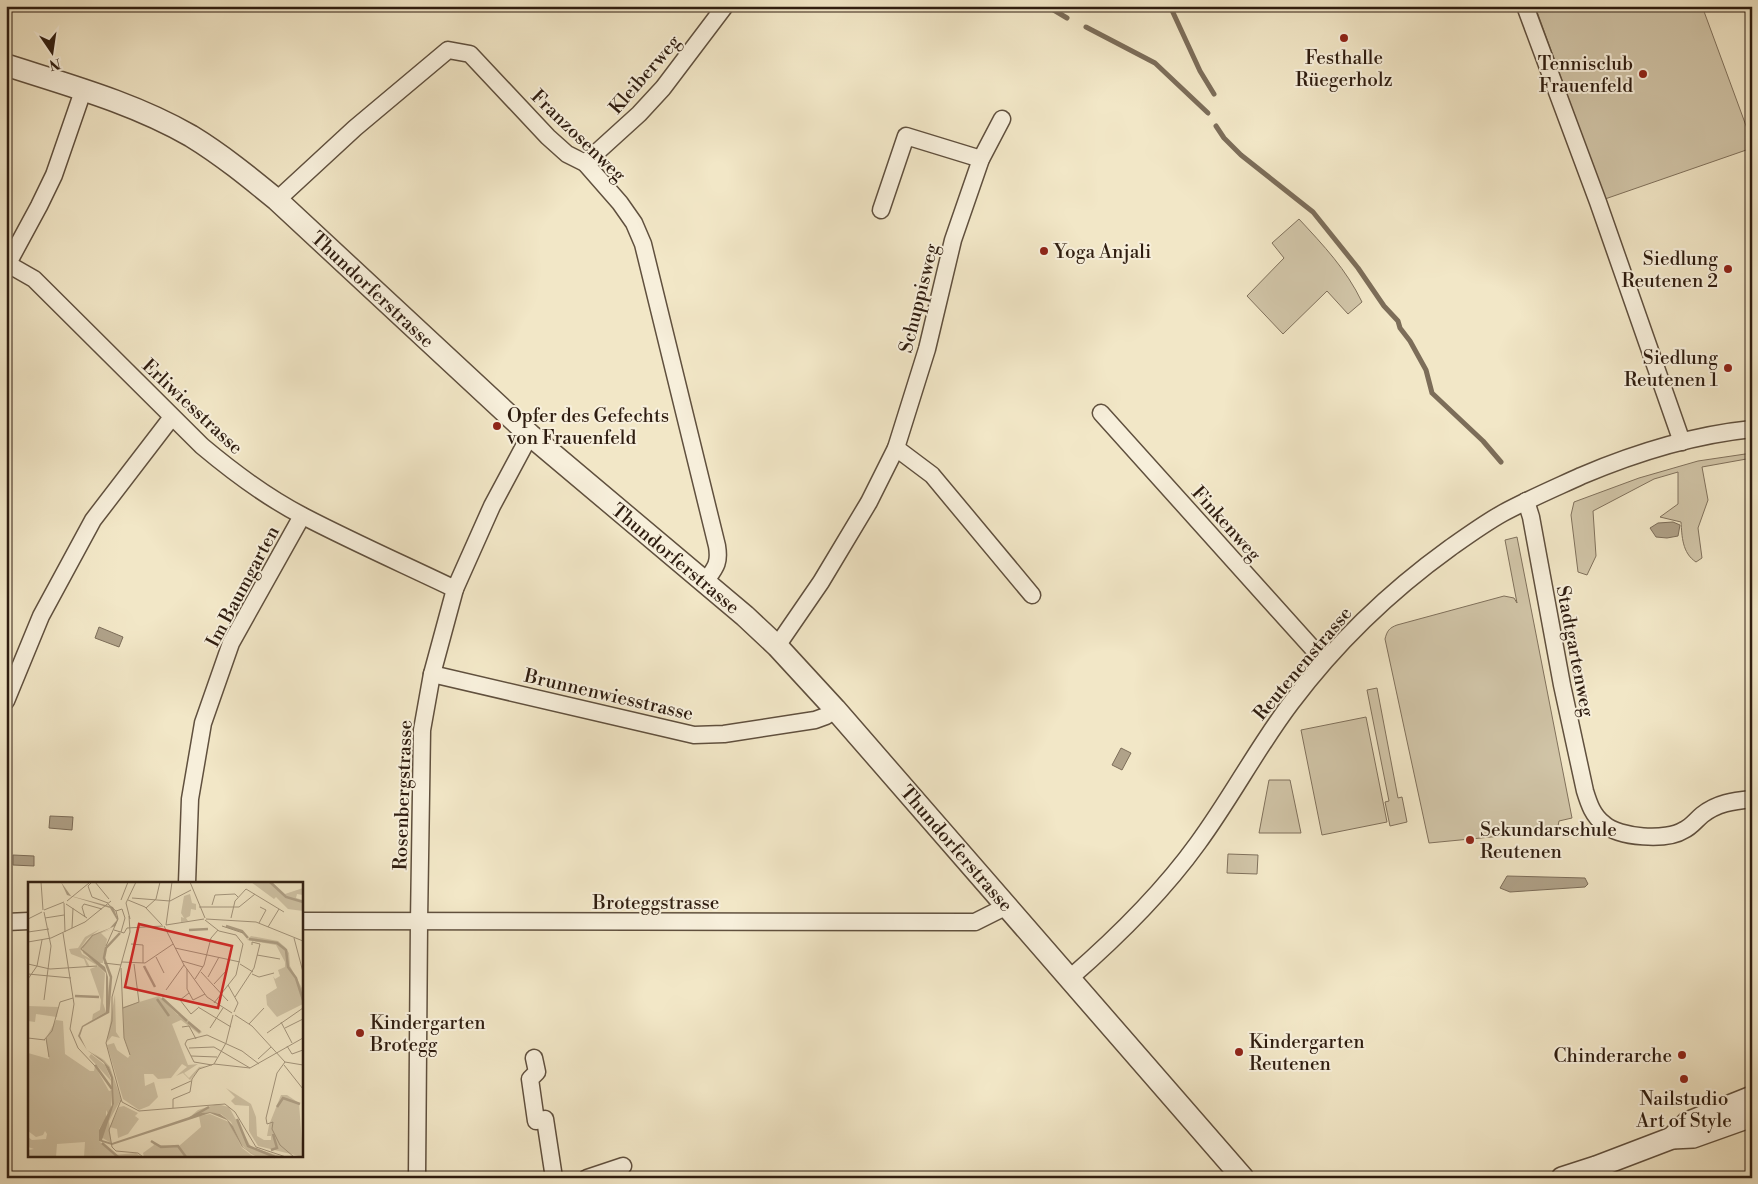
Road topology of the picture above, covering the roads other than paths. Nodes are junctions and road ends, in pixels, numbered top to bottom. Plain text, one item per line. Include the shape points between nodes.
1 (726, 6) edge
2 (1525, 6) edge
3 (6, 64) edge
4 (83, 91) junction
5 (1002, 119) dead end
6 (981, 159) junction
7 (585, 163) junction
8 (277, 200) junction
9 (881, 210) dead end
10 (7, 265) edge
11 (1101, 413) dead end
12 (172, 417) junction
13 (1752, 429) edge
14 (530, 435) junction
15 (1682, 442) junction
16 (896, 448) junction
17 (1526, 501) junction
18 (302, 516) junction
19 (705, 582) junction
20 (455, 589) junction
21 (1032, 595) dead end
22 (777, 646) junction
23 (1324, 661) junction
24 (432, 674) junction
25 (6, 701) edge
26 (835, 709) junction
27 (1752, 799) edge
28 (187, 882) edge
29 (1007, 906) junction
30 (302, 921) edge
31 (6, 922) edge
32 (28, 922) edge
33 (418, 922) junction
34 (1070, 978) junction
35 (534, 1058) dead end
36 (1752, 1096) edge
37 (1752, 1116) edge
38 (1672, 1138) junction
39 (623, 1166) dead end
40 (417, 1178) edge
41 (554, 1178) edge
42 (587, 1178) edge
43 (1243, 1178) edge
44 (1562, 1178) edge

1 - 7 street, Kleiberweg via 663,88
2 - 15 street via 1602,210
3 - 4 street, Thundorferstrasse
4 - 8 street, Thundorferstrasse via 189,135 234,164
4 - 10 street via 54,175
5 - 6 street, Schuppisweg
6 - 9 street via 906,136
6 - 16 street, Schuppisweg via 953,240 927,349
7 - 8 street, Franzosenweg via 567,154 548,137 470,54 448,50 355,128
7 - 19 street, Franzosenweg via 620,203 643,244 718,546 717,567
8 - 14 street, Thundorferstrasse
10 - 12 street, Erliwiesstrasse via 34,278
11 - 23 street, Finkenweg
12 - 18 street, Erliwiesstrasse via 230,469
12 - 25 street via 93,520 41,616
13 - 15 street, Reutenenstrasse
14 - 19 street, Thundorferstrasse
14 - 20 street, Rosenbergstrasse via 492,506
15 - 17 street, Reutenenstrasse via 1616,462
16 - 21 street via 932,475
16 - 22 street, Schuppisweg via 869,502 821,582
17 - 23 street, Reutenenstrasse via 1491,520 1426,566 1365,618
17 - 27 street, Stadtgartenweg via 1585,791 1591,808 1603,824 1618,833 1657,837 1672,835 1685,830 1713,807
18 - 20 street, Erliwiesstrasse
18 - 28 street, Im Baumgarten via 231,644 203,723 190,799
19 - 22 street, Thundorferstrasse
20 - 24 street, Rosenbergstrasse
22 - 26 street, Thundorferstrasse
23 - 34 street, Reutenenstrasse via 1261,745 1187,858 1138,915
24 - 26 street, Brunnenwiesstrasse via 694,735 724,734 815,720
24 - 33 street, Rosenbergstrasse via 422,730
26 - 29 street, Thundorferstrasse
29 - 33 street, Broteggstrasse via 975,922
29 - 34 street, Thundorferstrasse
30 - 33 street, Broteggstrasse
31 - 32 street
33 - 40 street, Rosenbergstrasse
34 - 43 street, Thundorferstrasse
35 - 41 street via 537,1072 530,1080 536,1120 545,1119
36 - 38 street via 1687,1123
37 - 38 street via 1693,1137
38 - 44 street
39 - 42 street

